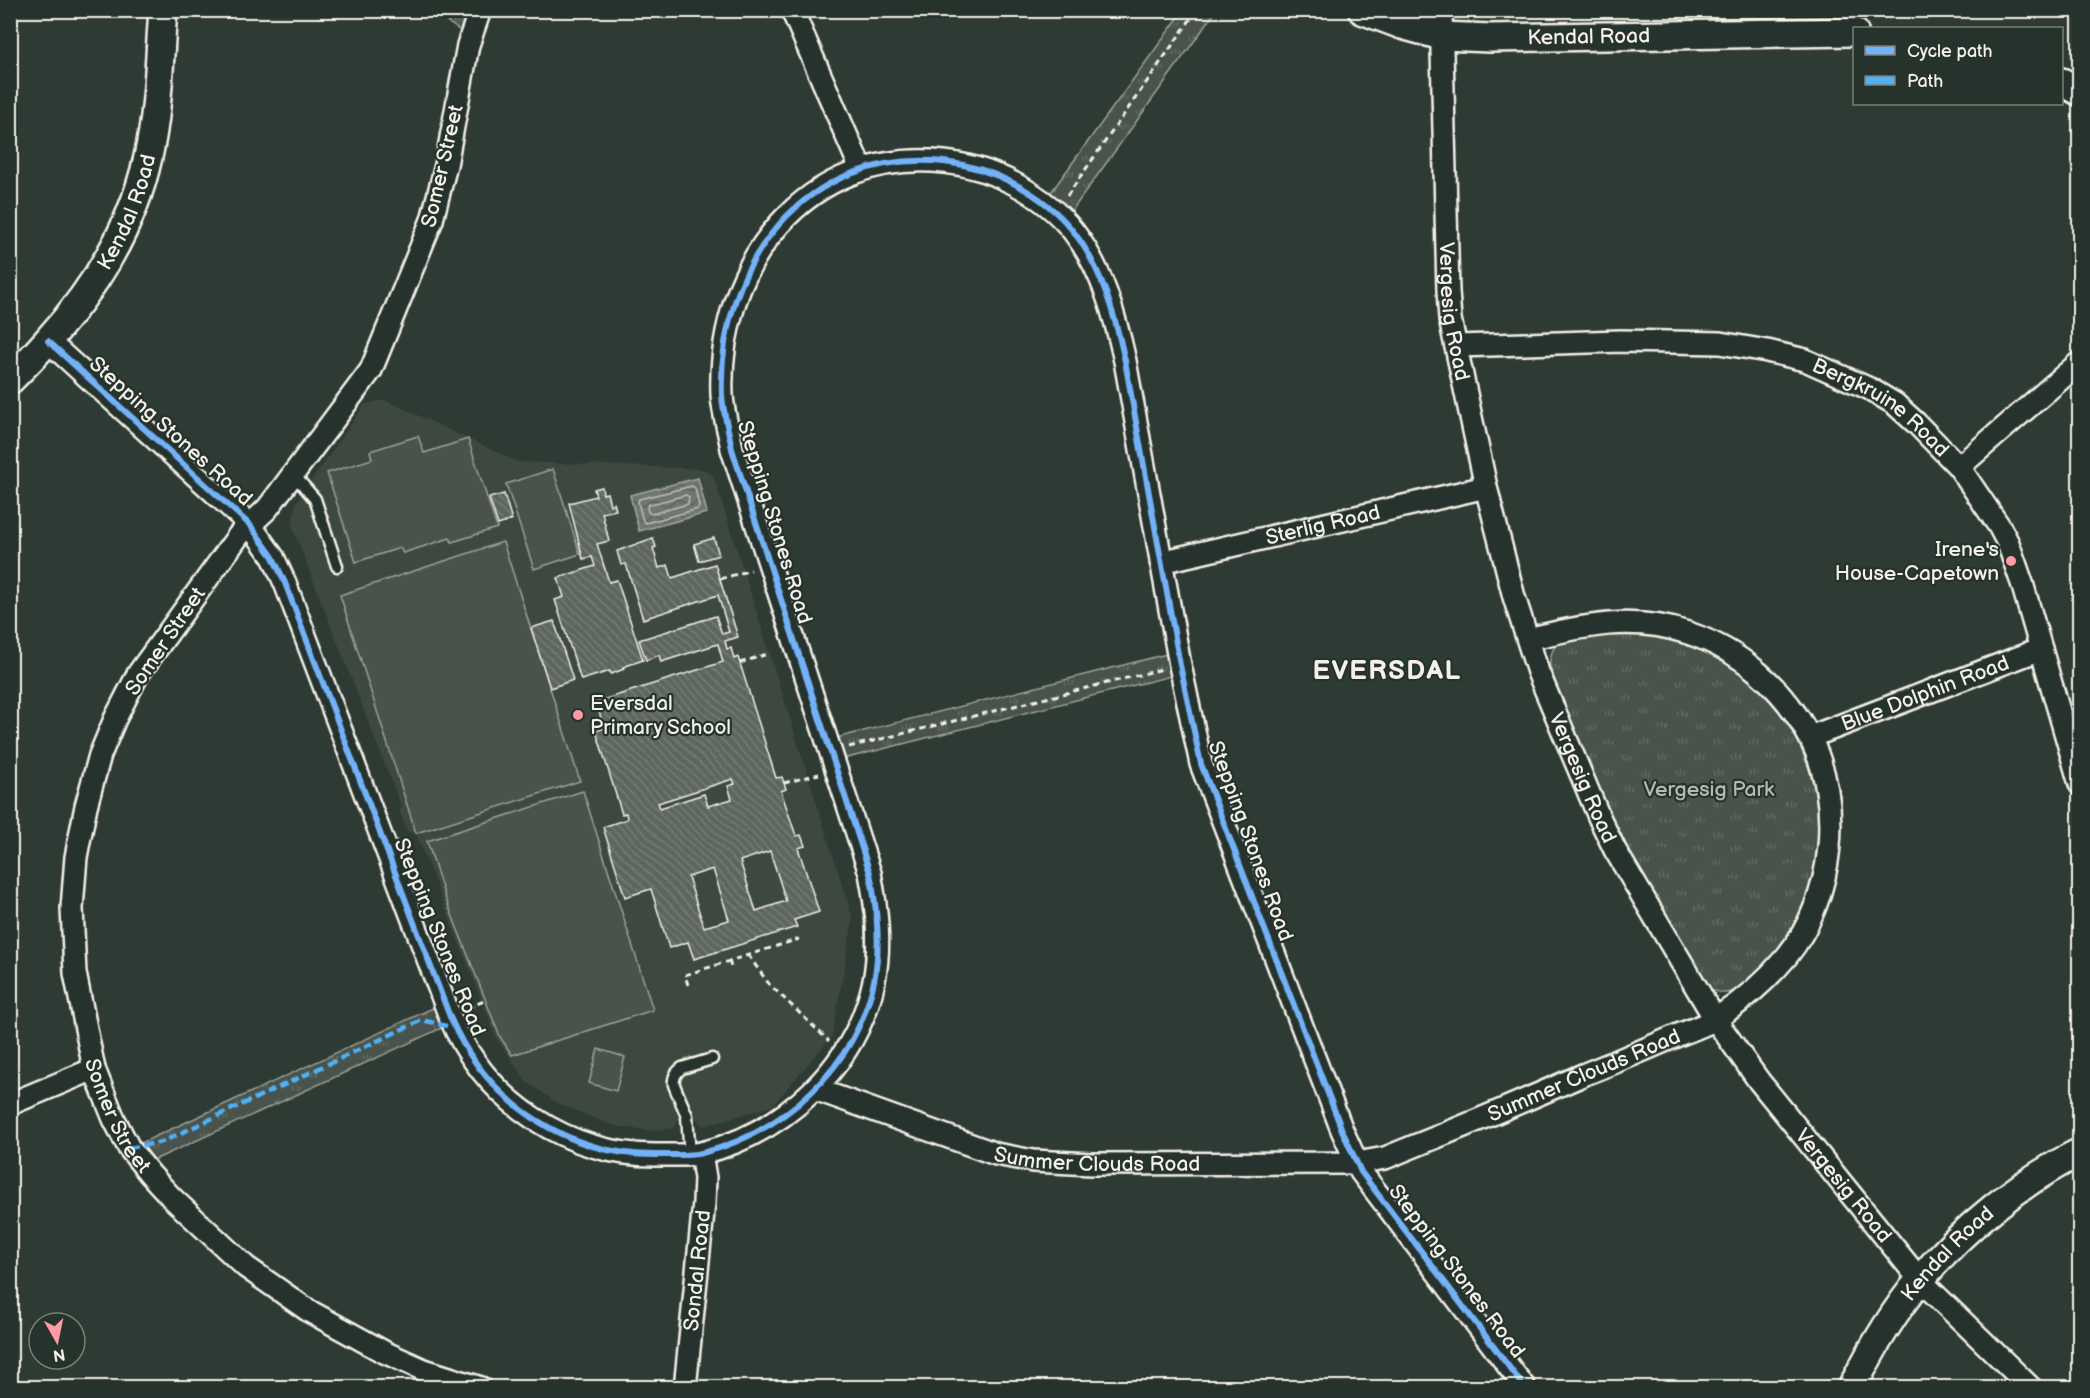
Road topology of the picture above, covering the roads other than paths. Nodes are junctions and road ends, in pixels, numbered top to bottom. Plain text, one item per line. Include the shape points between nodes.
1 (163, 10) edge
2 (480, 10) edge
3 (792, 10) edge
4 (1362, 10) edge
5 (1442, 23) edge
6 (1853, 32) edge
7 (2063, 83) edge
8 (2079, 92) edge
9 (861, 169) junction
10 (48, 341) junction
11 (1456, 346) junction
12 (2079, 362) edge
13 (10, 381) edge
14 (1959, 467) junction
15 (294, 475) junction
16 (1486, 487) junction
17 (250, 525) junction
18 (1161, 562) junction
19 (337, 566) dead end
20 (1528, 639) junction
21 (2041, 649) junction
22 (1810, 737) junction
23 (2079, 784) edge
24 (1715, 1019) junction
25 (712, 1059) dead end
26 (94, 1069) junction
27 (815, 1089) junction
28 (10, 1104) edge
29 (2079, 1152) edge
30 (696, 1154) junction
31 (1356, 1163) junction
32 (1920, 1280) junction
33 (481, 1388) edge
34 (685, 1388) edge
35 (1525, 1388) edge
36 (1852, 1388) edge
37 (2031, 1388) edge

1 - 10 street, Kendal Road via 149,155 140,189 105,264
2 - 15 street, Somer Street via 468,45 432,220 371,370
3 - 9 street
4 - 5 street, Kendal Road via 1402,25
5 - 6 street, Kendal Road via 1490,38
5 - 11 street, Vergesig Road via 1448,291
7 - 8 street
9 - 18 street, Stepping Stones Road via 924,160 960,164 994,174 1024,189 1056,212 1073,231 1089,255 1115,319
9 - 27 street, Stepping Stones Road via 818,192 784,217 760,248 741,282 730,317 723,363 722,397 732,448 870,873 876,903 874,982 843,1053
10 - 13 street, Kendal Road
10 - 17 street, Stepping Stones Road
11 - 14 street, Bergkruine Road via 1621,341 1720,343 1806,360 1870,388 1895,404
11 - 16 street, Vergesig Road
12 - 14 street
14 - 21 street, Bergkruine Road via 2008,543
15 - 17 street, Somer Street
15 - 19 lane via 315,499
16 - 18 street, Sterlig Road
16 - 20 street, Vergesig Road
17 - 26 street, Somer Street via 138,674 100,755 76,857 72,908 75,973
17 - 30 street, Stepping Stones Road via 273,557 285,583 450,1017 478,1066 516,1106 563,1136 624,1154
18 - 31 street, Stepping Stones Road via 1201,764
20 - 22 street, Summer Clouds Road via 1621,622 1687,633 1721,646 1750,665 1773,686
20 - 24 street, Vergesig Road via 1551,703 1615,850
21 - 22 street, Blue Dolphin Road
21 - 23 street, Bergkruine Road
22 - 24 street, Summer Clouds Road via 1830,818 1828,856 1817,903 1788,955 1764,981
24 - 31 street, Summer Clouds Road via 1385,1158
24 - 32 street, Vergesig Road via 1759,1081
25 - 30 lane via 682,1068 673,1080
26 - 28 street
26 - 33 street, Somer Street via 129,1148 172,1198 246,1267 309,1311 384,1352
27 - 30 street, Stepping Stones Road via 779,1119 743,1138
27 - 31 street, Summer Clouds Road via 996,1154 1033,1161
29 - 32 street, Kendal Road via 1994,1209
30 - 34 street, Sondal Road via 705,1178 704,1203
31 - 35 street, Stepping Stones Road
32 - 36 street, Kendal Road via 1888,1324
32 - 37 street, Vergesig Road

